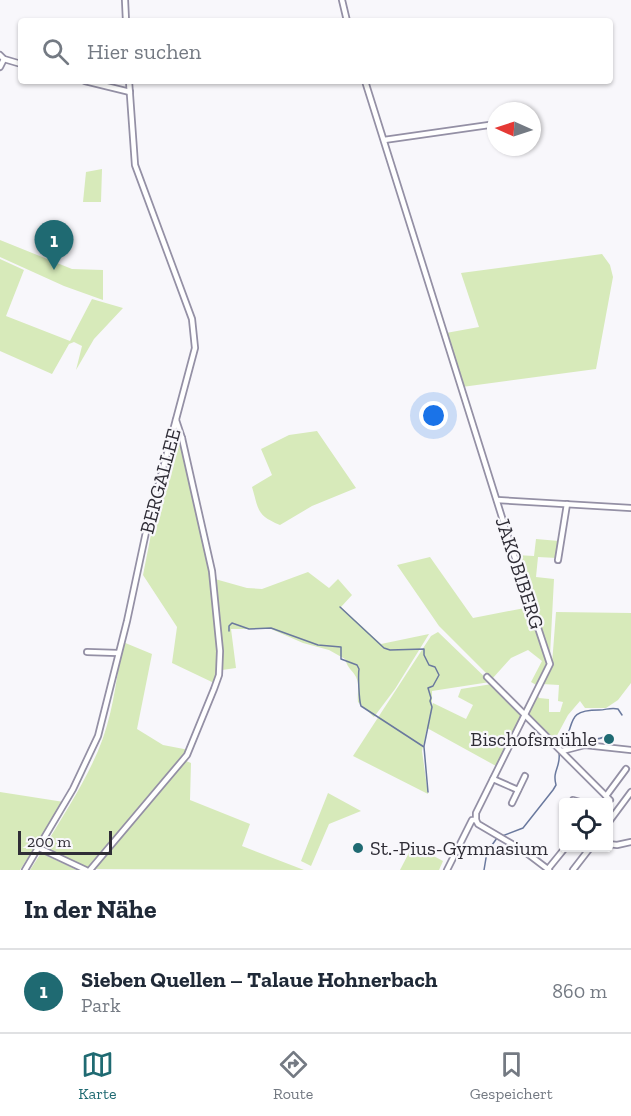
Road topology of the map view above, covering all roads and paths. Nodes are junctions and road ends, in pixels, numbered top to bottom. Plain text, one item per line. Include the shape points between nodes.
1 (125, 0) edge
2 (342, 0) edge
3 (126, 18) edge
4 (346, 18) edge
5 (2, 57) edge
6 (18, 63) edge
7 (0, 67) edge
8 (97, 84) edge
9 (129, 84) edge
10 (366, 84) edge
11 (130, 92) junction
12 (487, 125) edge
13 (384, 140) junction
14 (176, 420) junction
15 (172, 435) junction
16 (182, 438) junction
17 (497, 500) junction
18 (567, 504) junction
19 (631, 508) edge
20 (558, 560) dead end
21 (87, 652) dead end
22 (118, 653) junction
23 (487, 677) dead end
24 (525, 714) junction
25 (561, 750) junction
26 (631, 750) edge
27 (626, 769) dead end
28 (525, 776) dead end
29 (493, 779) junction
30 (518, 790) junction
31 (631, 792) edge
32 (512, 803) dead end
33 (613, 817) edge
34 (476, 820) junction
35 (631, 842) edge
36 (613, 844) edge
37 (39, 848) junction
38 (562, 852) edge
39 (587, 852) edge
40 (25, 870) edge
41 (88, 870) edge
42 (447, 870) edge
43 (549, 870) edge
44 (573, 870) edge

1 - 3 street
2 - 4 street
5 - 6 street
5 - 7 street
8 - 11 street
9 - 11 street, BERGALLEE
10 - 13 street
11 - 14 street, BERGALLEE via 135,165 195,332 194,354
12 - 13 street
13 - 17 street
14 - 15 street, BERGALLEE
14 - 16 street
15 - 16 street
15 - 22 street, BERGALLEE
16 - 41 street via 212,571 219,675 187,756
17 - 18 street, JAKOBIBERG
17 - 24 street, JAKOBIBERG via 550,664
18 - 19 street
18 - 20 street, JAKOBIBERG
21 - 22 street
22 - 37 street, BERGALLEE via 98,736 81,775
23 - 24 street
24 - 25 street
24 - 29 street
25 - 26 street via 585,745
25 - 27 street via 608,798
28 - 30 street
29 - 30 street
29 - 34 street
30 - 32 street
31 - 33 street
34 - 42 street via 472,820
34 - 43 street
35 - 36 street
37 - 40 street, BERGALLEE
37 - 41 street
38 - 43 street
39 - 44 street

